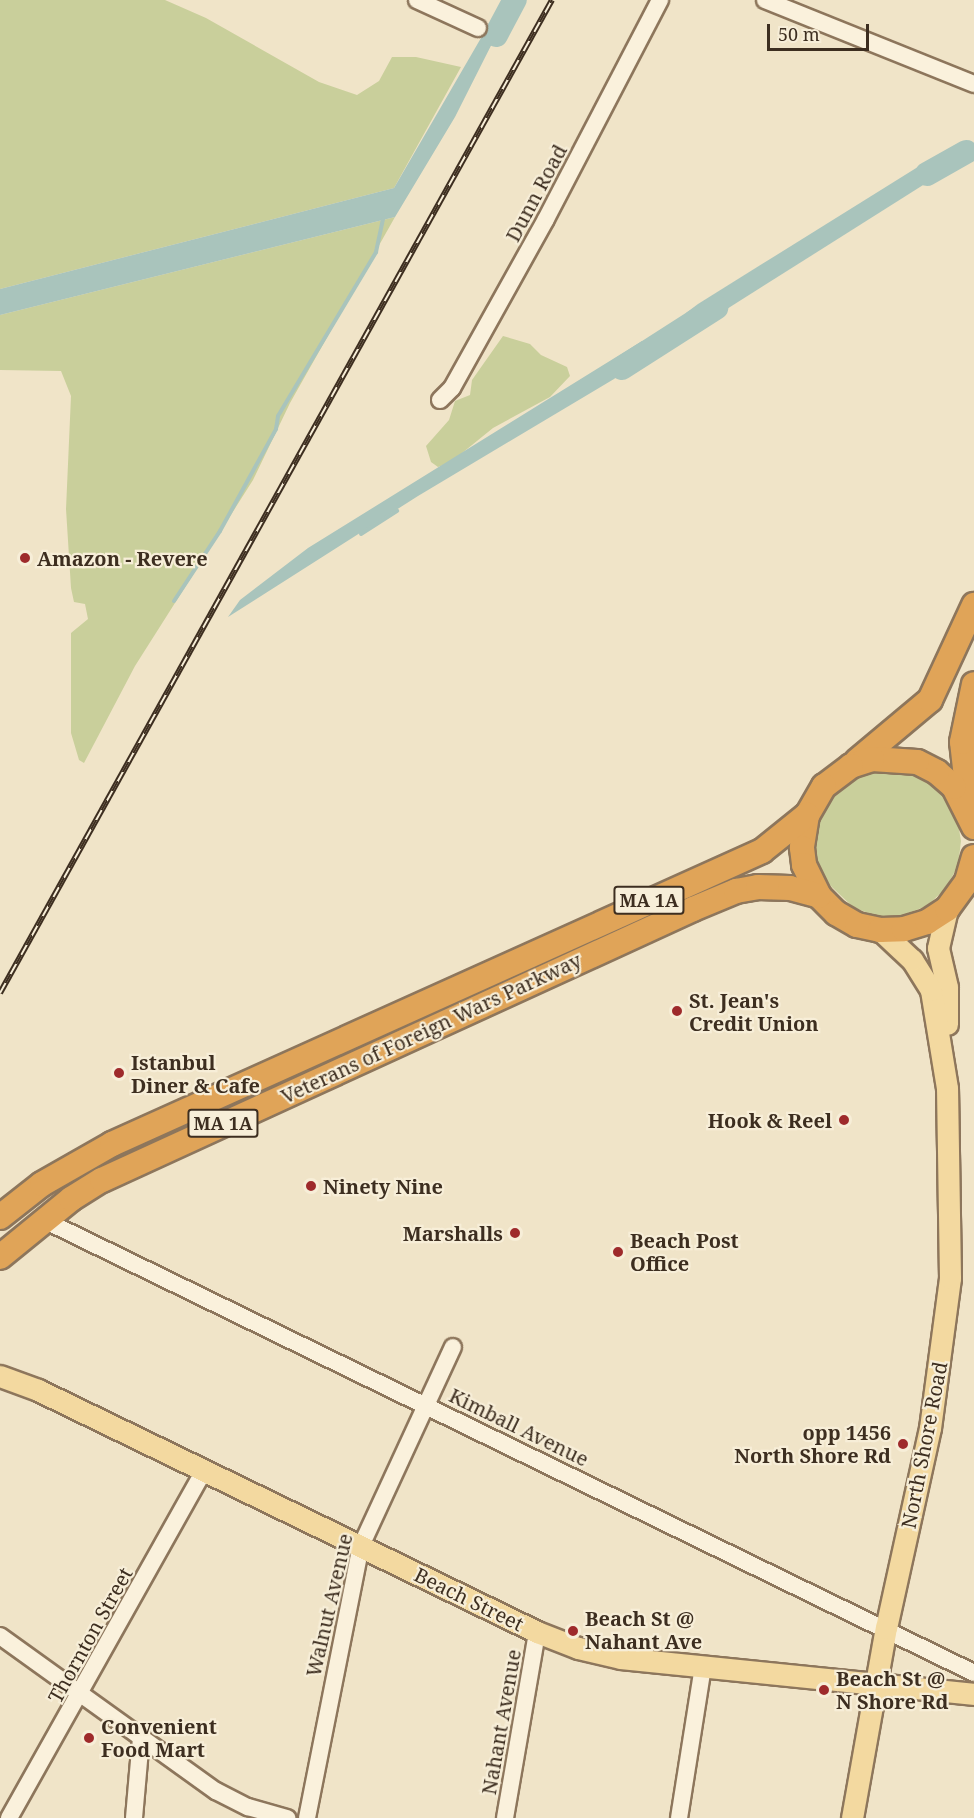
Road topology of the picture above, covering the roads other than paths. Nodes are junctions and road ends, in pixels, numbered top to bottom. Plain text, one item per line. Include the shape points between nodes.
1 (417, 0) edge
2 (660, 0) edge
3 (765, 0) edge
4 (478, 28) dead end
5 (974, 84) edge
6 (440, 400) dead end
7 (974, 605) edge
8 (974, 684) edge
9 (851, 766) junction
10 (807, 815) junction
11 (974, 827) edge
12 (974, 857) edge
13 (819, 896) junction
14 (947, 909) junction
15 (880, 930) junction
16 (945, 1066) junction
17 (0, 1217) edge
18 (44, 1220) junction
19 (0, 1257) edge
20 (453, 1347) dead end
21 (0, 1376) edge
22 (425, 1405) junction
23 (204, 1470) junction
24 (361, 1546) junction
25 (886, 1628) junction
26 (537, 1632) junction
27 (0, 1636) edge
28 (704, 1667) junction
29 (974, 1673) edge
30 (877, 1685) junction
31 (81, 1694) junction
32 (974, 1694) edge
33 (141, 1738) junction
34 (9, 1818) edge
35 (134, 1818) edge
36 (287, 1818) edge
37 (307, 1818) edge
38 (506, 1818) edge
39 (679, 1818) edge
40 (852, 1818) edge

1 - 4 street
2 - 6 street, Dunn Road via 546,219 452,388
3 - 5 street
7 - 9 highway, MA 1A via 930,700
8 - 11 highway via 962,742
9 - 10 highway, MA 1A via 824,786
9 - 11 highway via 884,758 917,762 954,787
10 - 13 highway via 802,840 804,865
10 - 17 highway, Veterans of Foreign Wars Parkway / MA 1A via 762,851 112,1144 42,1184
12 - 14 highway, MA 1A via 967,881
13 - 15 highway, MA 1A via 836,913 857,925
13 - 18 highway, Veterans of Foreign Wars Parkway / MA 1A via 790,888 758,887 701,905 151,1156 102,1180
14 - 15 highway, MA 1A via 927,922 904,929
14 - 16 main road, North Shore Road via 938,948 947,994
15 - 16 main road, North Shore Road via 928,981
16 - 25 main road, North Shore Road via 950,1177 947,1323 930,1428
18 - 19 highway, Veterans of Foreign Wars Parkway / MA 1A
18 - 22 street, Kimball Avenue
20 - 22 street, Walnut Avenue
21 - 23 main road, Beach Street via 38,1390
22 - 24 street, Walnut Avenue
22 - 25 street, Kimball Avenue
23 - 24 main road, Beach Street
23 - 31 street, Thornton Street
24 - 26 main road, Beach Street
24 - 37 street, Walnut Avenue
25 - 29 street, Kimball Avenue
25 - 30 main road, North Shore Road
26 - 28 main road, Beach Street via 598,1654
26 - 38 street, Nahant Avenue
27 - 31 street
28 - 30 main road, Beach Street
28 - 39 street
30 - 32 main road, Beach Street
30 - 40 main road, North Shore Road
31 - 33 street
31 - 34 street, Thornton Street
33 - 35 street
33 - 36 street via 227,1798

